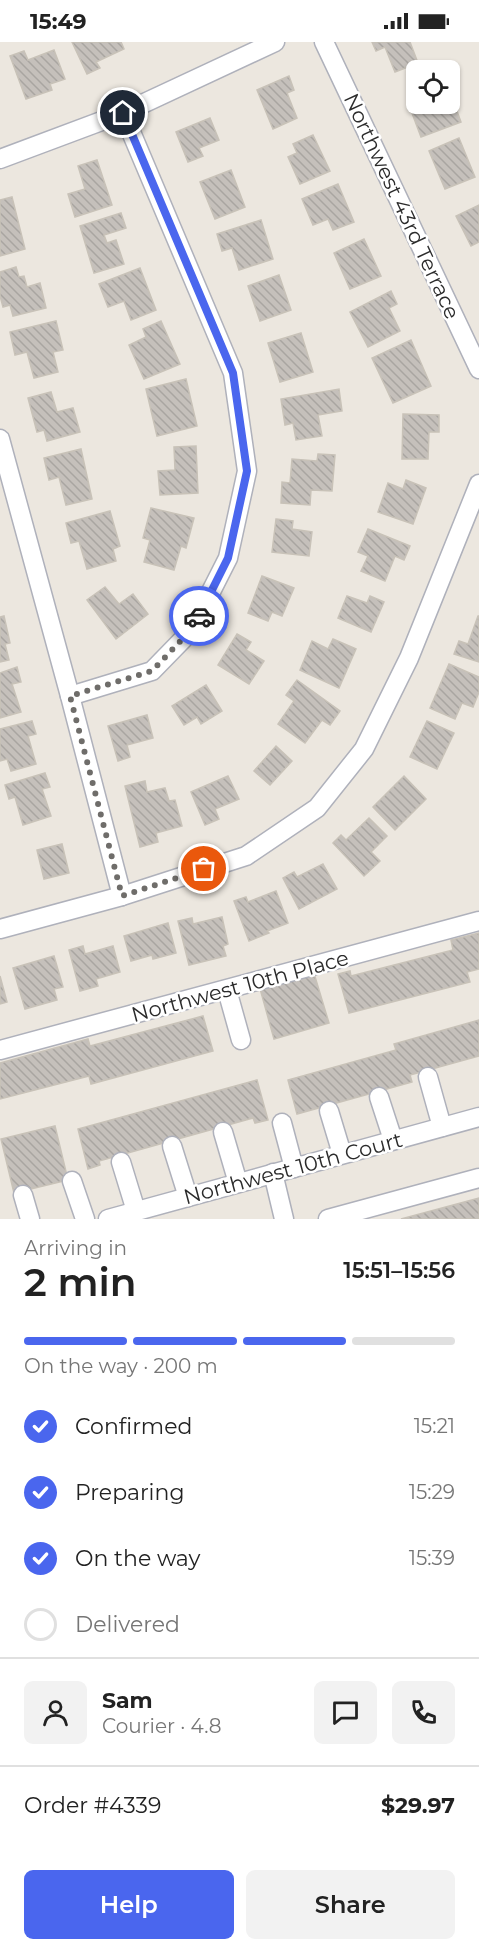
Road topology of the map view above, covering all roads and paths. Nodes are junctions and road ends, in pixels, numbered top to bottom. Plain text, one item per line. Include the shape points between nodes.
1 (275, 42) edge
2 (324, 42) edge
3 (123, 113) junction
4 (0, 159) edge
5 (479, 369) edge
6 (0, 439) edge
7 (479, 484) edge
8 (70, 696) junction
9 (122, 896) junction
10 (479, 921) edge
11 (0, 928) edge
12 (227, 990) junction
13 (241, 1040) dead end
14 (0, 1050) edge
15 (428, 1077) dead end
16 (379, 1097) dead end
17 (329, 1111) dead end
18 (479, 1117) edge
19 (282, 1123) dead end
20 (442, 1127) junction
21 (223, 1131) dead end
22 (393, 1140) junction
23 (172, 1146) dead end
24 (342, 1154) junction
25 (121, 1162) dead end
26 (294, 1168) junction
27 (273, 1173) junction
28 (479, 1178) edge
29 (72, 1180) dead end
30 (238, 1183) junction
31 (23, 1195) dead end
32 (188, 1197) junction
33 (136, 1211) junction
34 (30, 1219) edge
35 (85, 1219) edge
36 (108, 1219) edge
37 (285, 1219) edge
38 (328, 1219) edge

1 - 3 street
2 - 5 street, Northwest 43rd Terrace
3 - 4 street
3 - 8 street via 233,373 247,471 228,558 191,630 152,671
6 - 8 street
7 - 9 street via 409,658 364,749 317,808 246,856
8 - 9 street
9 - 11 street
10 - 12 street, Northwest 10th Place
12 - 13 street
12 - 14 street, Northwest 10th Place
15 - 20 street
16 - 22 street
17 - 24 street
18 - 20 street, Northwest 10th Court
19 - 26 street
20 - 22 street, Northwest 10th Court
21 - 30 street
22 - 24 street, Northwest 10th Court
23 - 32 street
24 - 26 street, Northwest 10th Court
25 - 33 street
26 - 27 street, Northwest 10th Court
27 - 30 street, Northwest 10th Court
27 - 37 street
28 - 38 street
29 - 35 street
30 - 32 street, Northwest 10th Court
31 - 34 street
32 - 33 street, Northwest 10th Court
33 - 36 street, Northwest 10th Court

